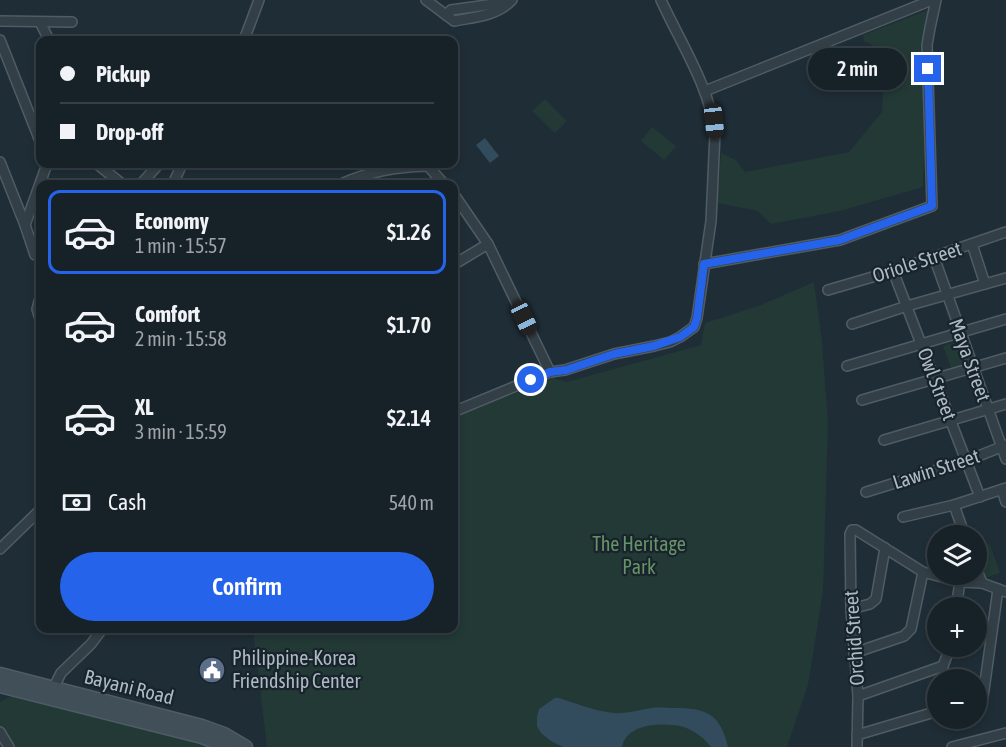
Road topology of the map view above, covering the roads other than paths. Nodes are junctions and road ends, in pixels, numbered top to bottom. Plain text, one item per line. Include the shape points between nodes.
1 (259, 0) edge
2 (426, 0) edge
3 (506, 0) edge
4 (512, 0) edge
5 (661, 0) edge
6 (934, 0) edge
7 (446, 15) junction
8 (0, 21) edge
9 (40, 21) junction
10 (72, 22) dead end
11 (47, 36) edge
12 (246, 36) edge
13 (0, 40) edge
14 (705, 91) junction
15 (36, 131) edge
16 (0, 162) edge
17 (102, 168) edge
18 (155, 168) edge
19 (399, 168) edge
20 (430, 168) edge
21 (117, 180) edge
22 (145, 180) edge
23 (353, 180) edge
24 (440, 180) edge
25 (36, 196) edge
26 (458, 201) edge
27 (26, 225) junction
28 (1006, 232) edge
29 (488, 244) junction
30 (972, 244) junction
31 (35, 255) dead end
32 (934, 257) junction
33 (458, 262) edge
34 (704, 264) junction
35 (893, 270) junction
36 (1006, 278) edge
37 (985, 284) junction
38 (828, 290) dead end
39 (947, 295) junction
40 (907, 306) junction
41 (1006, 319) edge
42 (852, 324) dead end
43 (961, 333) junction
44 (921, 344) junction
45 (1006, 358) edge
46 (847, 366) dead end
47 (973, 368) junction
48 (550, 372) junction
49 (935, 380) junction
50 (862, 400) dead end
51 (1006, 404) edge
52 (988, 409) junction
53 (458, 410) edge
54 (950, 420) junction
55 (884, 440) dead end
56 (1004, 446) edge
57 (1006, 459) edge
58 (966, 461) junction
59 (1004, 489) edge
60 (866, 492) dead end
61 (980, 497) junction
62 (1006, 502) edge
63 (954, 505) junction
64 (36, 514) edge
65 (903, 518) dead end
66 (961, 525) edge
67 (885, 548) junction
68 (0, 549) edge
69 (923, 572) junction
70 (927, 573) edge
71 (987, 585) edge
72 (1002, 591) edge
73 (851, 609) junction
74 (99, 633) edge
75 (854, 653) junction
76 (946, 657) edge
77 (987, 670) edge
78 (0, 674) edge
79 (1, 687) edge
80 (52, 693) junction
81 (858, 696) junction
82 (927, 714) edge
83 (0, 732) edge
84 (1006, 733) edge
85 (857, 735) junction
86 (987, 742) edge
87 (9, 747) edge
88 (226, 747) edge
89 (246, 747) edge
90 (857, 747) edge
91 (954, 747) edge

1 - 12 street
2 - 7 street
3 - 7 street via 451,10
4 - 7 street via 494,13 454,21
5 - 14 street
6 - 14 street
6 - 34 street via 927,45 932,206 840,240
8 - 9 street
9 - 10 street
9 - 11 street
13 - 15 street
14 - 34 street via 715,133 711,220
16 - 27 street
17 - 21 street
18 - 22 street
19 - 23 street
20 - 24 street
25 - 27 street
26 - 29 street
27 - 31 street
28 - 30 street, Oriole Street
29 - 33 street
29 - 48 street
30 - 32 street, Oriole Street
30 - 37 street
32 - 35 street, Oriole Street
32 - 39 street, Maya Street
34 - 48 street via 697,318 694,327 680,337
35 - 38 street, Oriole Street
35 - 40 street, Owl Street
36 - 37 street, Maya Street
37 - 39 street, Maya Street
39 - 40 street, Maya Street
39 - 43 street, Maya Street
40 - 42 street, Maya Street
40 - 44 street, Owl Street
41 - 43 street
43 - 44 street
43 - 47 street, Maya Street
44 - 46 street
44 - 49 street, Owl Street
45 - 47 street
47 - 49 street
47 - 52 street, Maya Street
48 - 53 street
49 - 50 street
49 - 54 street, Owl Street
51 - 52 street
52 - 54 street
52 - 56 street, Maya Street
54 - 55 street
54 - 58 street, Owl Street
56 - 57 street, Maya Street
56 - 58 street, Lawin Street
58 - 60 street, Lawin Street
58 - 61 street, Owl Street
59 - 61 street
59 - 62 street
61 - 63 street
63 - 65 street
63 - 66 street
64 - 68 street
67 - 69 street
67 - 73 street via 876,599
67 - 73 street, Orchid Street via 852,530
69 - 70 street
69 - 75 street via 911,628 904,636
71 - 72 street
72 - 77 street
73 - 75 street, Orchid Street
74 - 80 street via 61,673
75 - 81 street, Orchid Street
76 - 81 street via 942,666
78 - 80 main road, Bayani Road
79 - 80 main road, Bayani Road
80 - 88 main road, Bayani Road
80 - 89 main road, Bayani Road via 202,726
81 - 85 street, Orchid Street
82 - 85 street
83 - 87 street
84 - 86 street
85 - 90 street, Orchid Street
86 - 91 street

